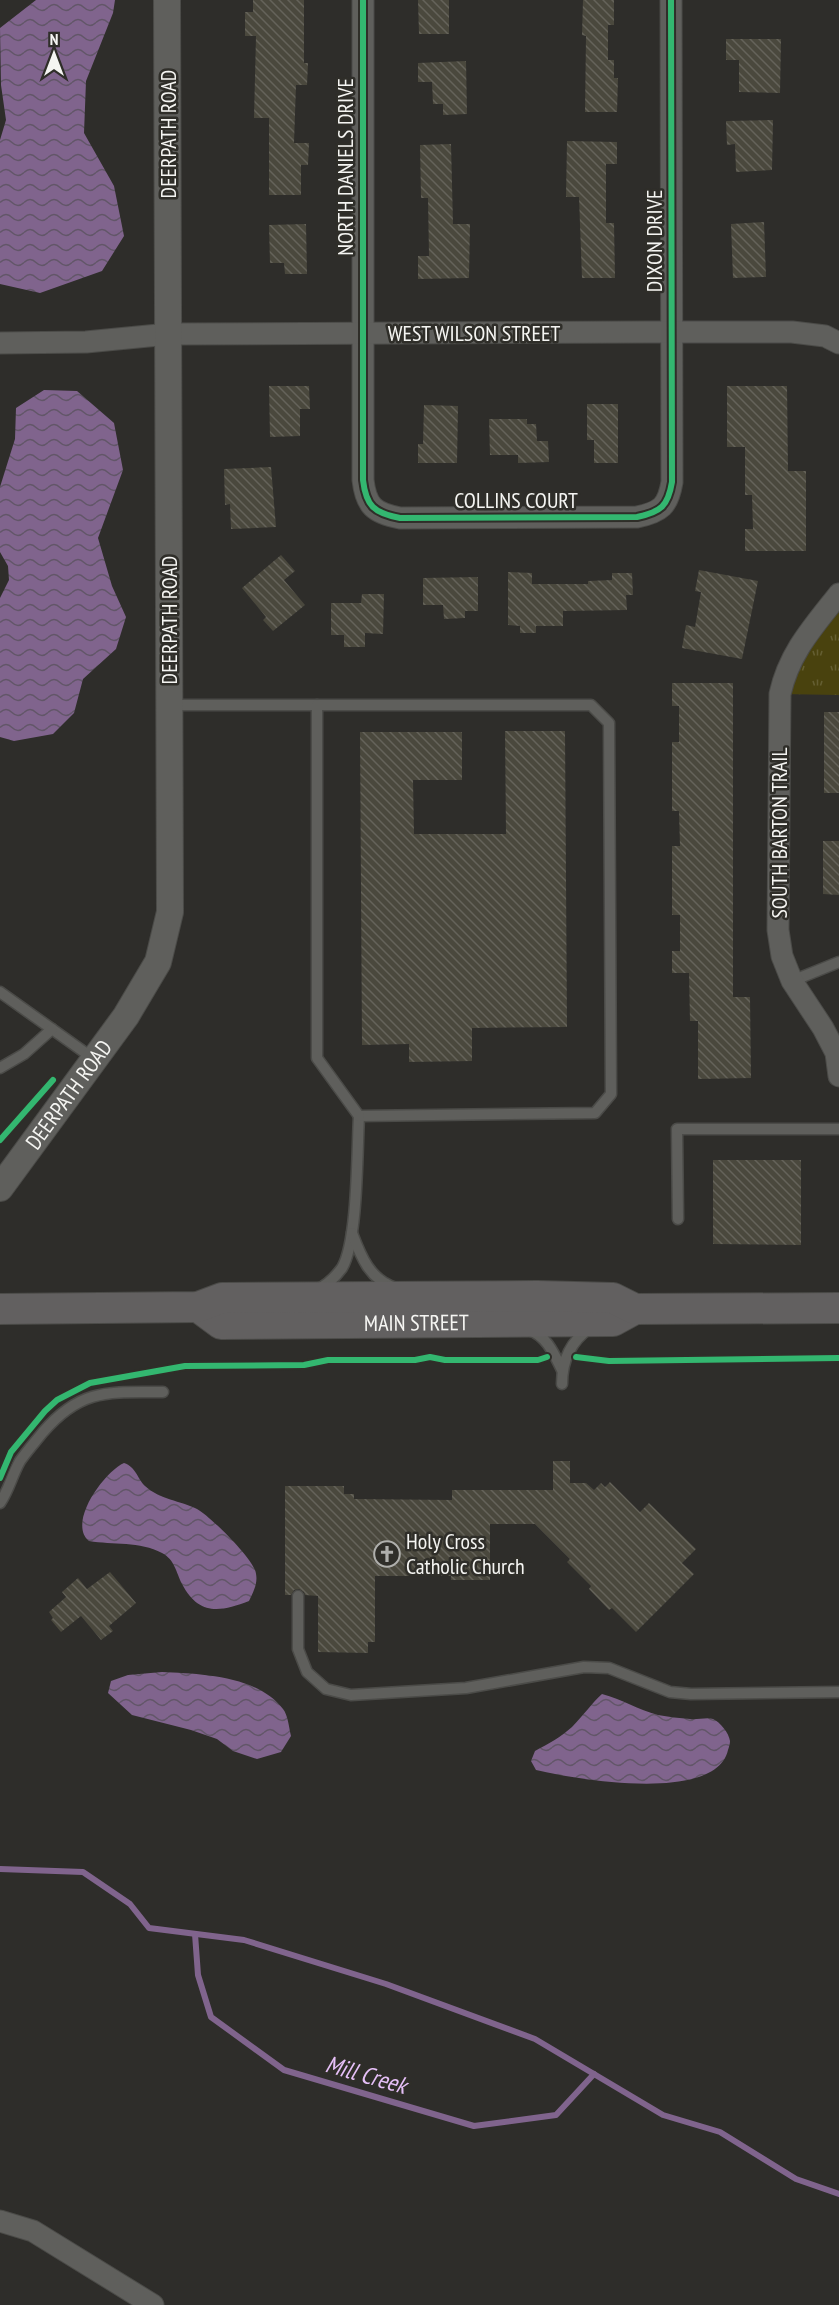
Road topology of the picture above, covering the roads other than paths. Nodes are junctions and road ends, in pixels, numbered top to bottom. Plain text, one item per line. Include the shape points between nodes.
1 (166, 0) edge
2 (363, 0) edge
3 (671, 0) edge
4 (672, 332) junction
5 (363, 333) junction
6 (169, 334) junction
7 (0, 343) edge
8 (839, 343) edge
9 (363, 480) joint
10 (672, 482) joint
11 (839, 594) edge
12 (170, 705) junction
13 (317, 705) junction
14 (839, 962) edge
15 (792, 981) junction
16 (0, 992) edge
17 (52, 1029) junction
18 (94, 1060) junction
19 (0, 1068) edge
20 (839, 1076) edge
21 (359, 1116) junction
22 (839, 1129) edge
23 (0, 1188) edge
24 (678, 1219) dead end
25 (352, 1232) junction
26 (284, 1297) junction
27 (425, 1297) junction
28 (198, 1307) junction
29 (839, 1308) edge
30 (0, 1309) edge
31 (635, 1309) junction
32 (601, 1321) junction
33 (498, 1322) junction
34 (562, 1370) junction
35 (562, 1384) dead end
36 (163, 1392) dead end
37 (0, 1503) edge
38 (298, 1596) dead end
39 (839, 1692) edge
40 (0, 2221) edge
41 (153, 2305) edge

1 - 6 street, DEERPATH ROAD
2 - 5 street, NORTH DANIELS DRIVE
3 - 4 street, DIXON DRIVE
4 - 5 street, WEST WILSON STREET
4 - 8 street, WEST WILSON STREET via 792,332 825,336
4 - 10 street, DIXON DRIVE
5 - 6 street, WEST WILSON STREET
5 - 9 street, NORTH DANIELS DRIVE
6 - 7 street, WEST WILSON STREET via 86,342
6 - 12 street, DEERPATH ROAD
9 - 10 street, COLLINS COURT via 364,494 371,507 400,519 637,517 662,507
11 - 15 street, SOUTH BARTON TRAIL via 792,656 780,694 778,930 782,956
12 - 13 lane
12 - 18 street, DEERPATH ROAD via 170,912 158,962
13 - 21 lane via 317,1058
13 - 21 lane via 591,705 609,723 611,1094 596,1113
14 - 15 lane
15 - 20 street, SOUTH BARTON TRAIL via 836,1053
16 - 17 lane
17 - 18 lane
17 - 19 lane via 24,1054
18 - 23 street, DEERPATH ROAD
21 - 25 lane
22 - 24 lane via 677,1129
25 - 26 lane via 345,1262 330,1281 321,1288
25 - 27 lane via 375,1277
26 - 27 main road, MAIN STREET
26 - 28 main road, MAIN STREET via 222,1298
27 - 31 main road, MAIN STREET via 612,1298
28 - 30 main road, MAIN STREET
28 - 33 main road, MAIN STREET via 221,1324
29 - 31 main road, MAIN STREET
31 - 32 main road, MAIN STREET via 613,1321
32 - 33 main road, MAIN STREET
32 - 34 lane via 577,1339
33 - 34 lane via 537,1333
34 - 35 lane
36 - 37 lane via 114,1392 71,1405 26,1452
38 - 39 lane via 298,1649 307,1672 326,1689 351,1695 466,1688 584,1668 609,1668 670,1692
40 - 41 street via 33,2231

